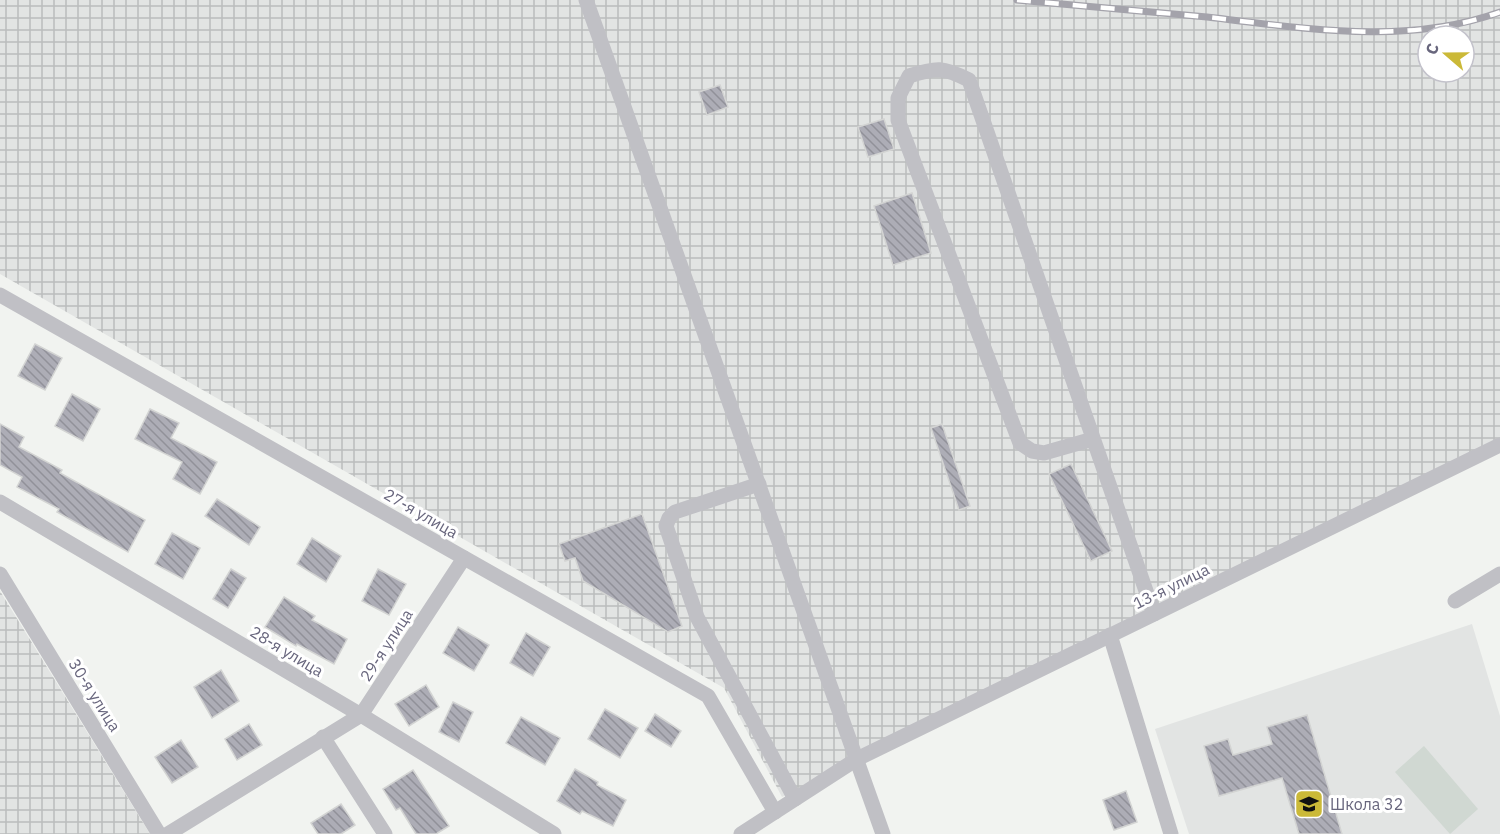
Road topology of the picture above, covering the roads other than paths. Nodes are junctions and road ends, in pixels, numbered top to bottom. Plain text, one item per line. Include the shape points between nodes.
1 (586, 0) edge
2 (0, 295) edge
3 (1093, 439) junction
4 (1500, 445) edge
5 (759, 484) junction
6 (0, 502) edge
7 (464, 558) junction
8 (0, 574) edge
9 (1500, 574) edge
10 (1455, 601) dead end
11 (1154, 614) junction
12 (1110, 635) junction
13 (361, 715) junction
14 (323, 737) junction
15 (857, 759) junction
16 (795, 799) junction
17 (775, 812) junction
18 (159, 834) edge
19 (168, 834) edge
20 (385, 834) edge
21 (554, 834) edge
22 (741, 834) edge
23 (883, 834) edge
24 (1171, 834) edge

1 - 5 street
2 - 7 street, 27-я улица
3 - 3 street via 969,80 953,72 932,69 909,76 898,98 898,120 1020,443 1032,452 1044,453
3 - 11 street
4 - 11 street, 13-я улица
5 - 15 street
5 - 16 street via 675,512 666,526 697,617
6 - 13 street, 28-я улица
7 - 13 street, 29-я улица
7 - 17 street, 27-я улица via 708,696
8 - 18 street, 30-я улица
9 - 10 street
11 - 12 street, 13-я улица
12 - 15 street, 13-я улица
12 - 24 street
13 - 14 street, 29-я улица
13 - 21 street, 28-я улица
14 - 19 street, 29-я улица
14 - 20 street
15 - 16 street, 13-я улица
15 - 23 street
16 - 17 street, 13-я улица
17 - 22 street, 13-я улица

